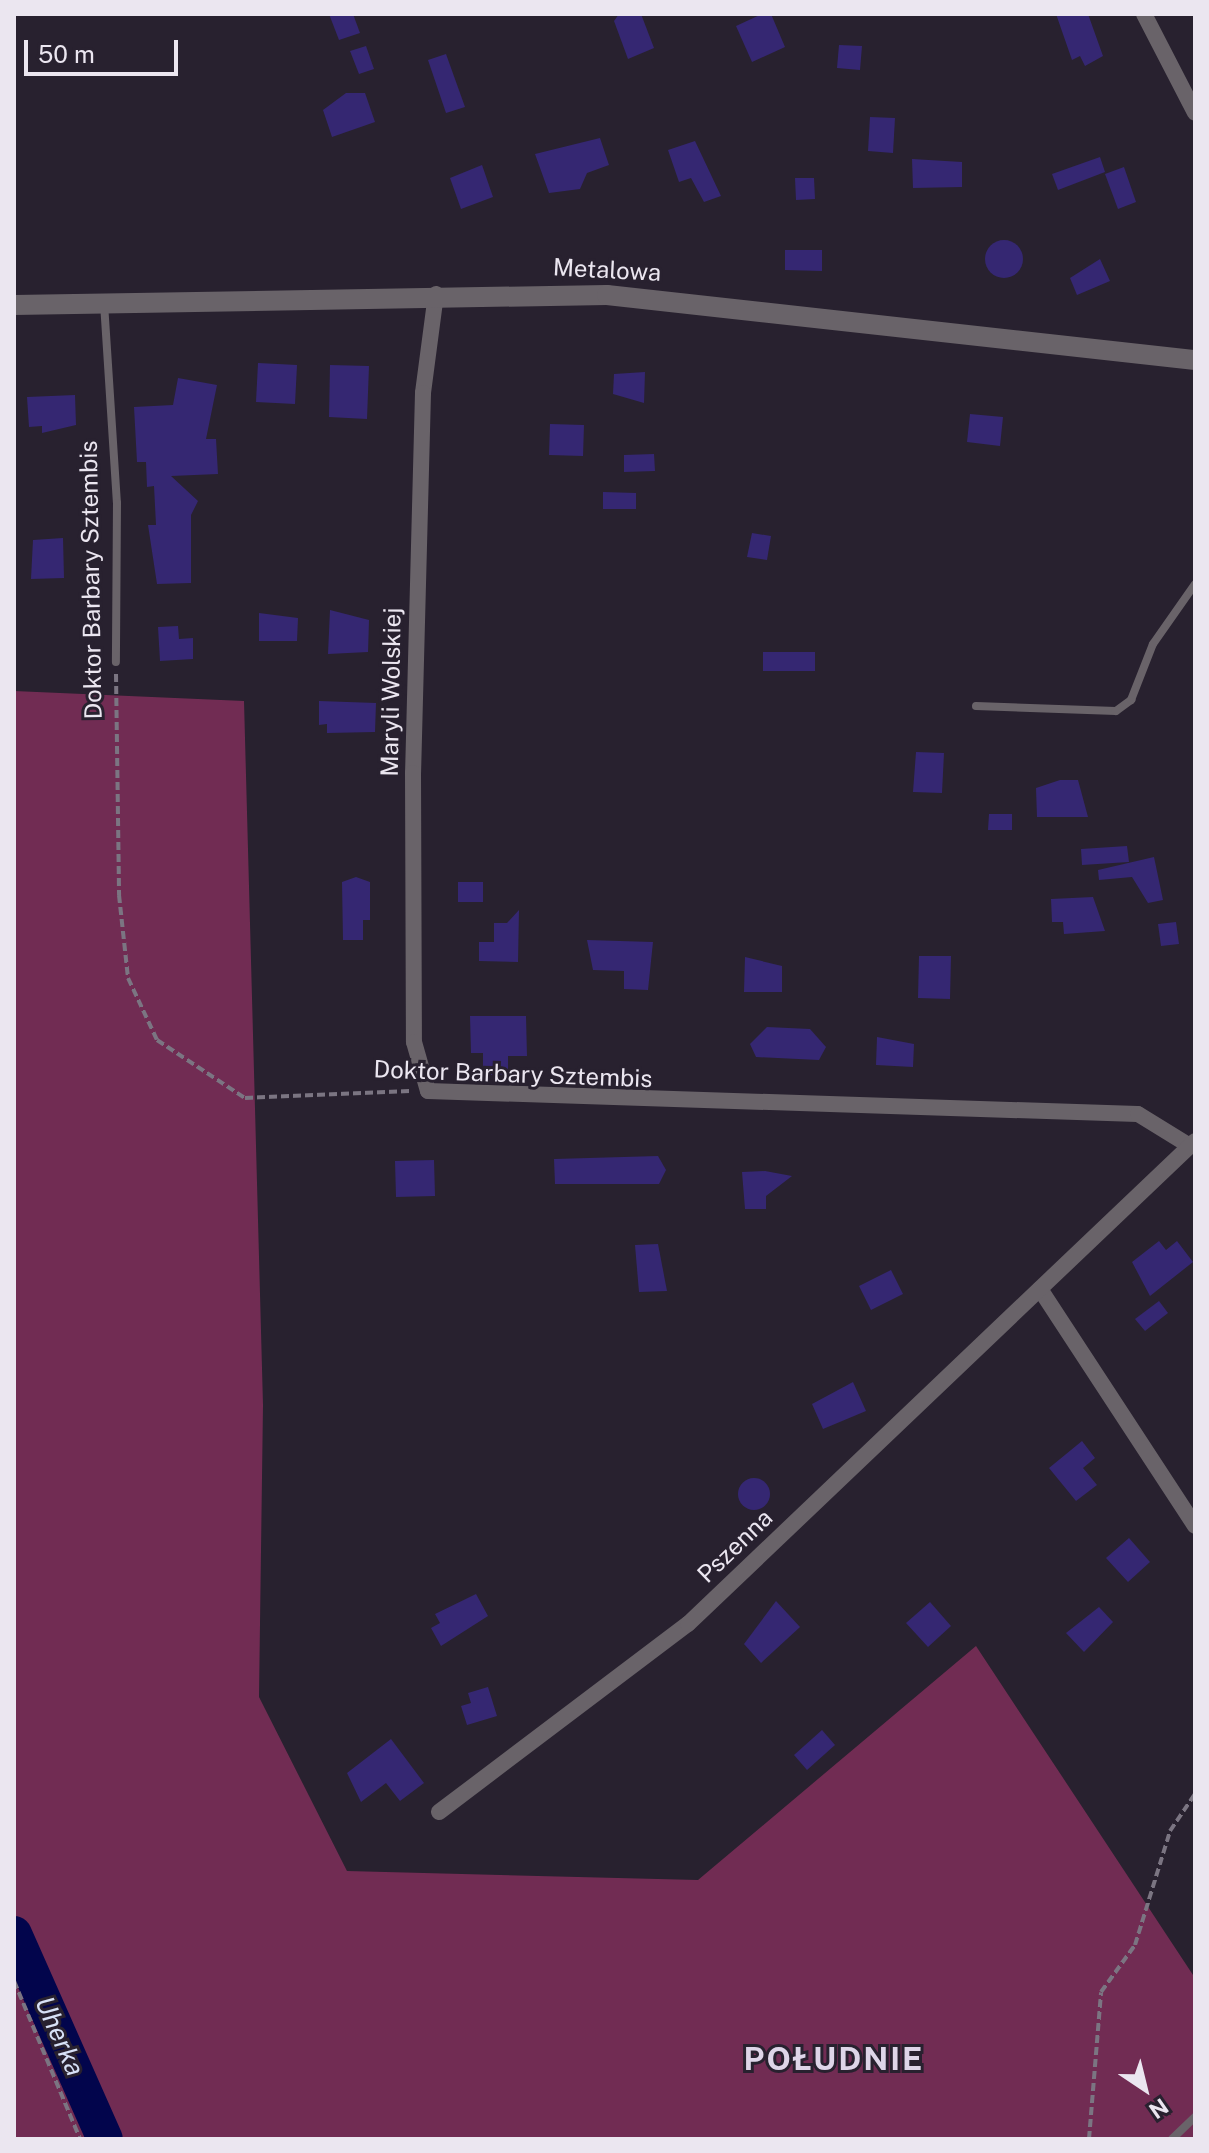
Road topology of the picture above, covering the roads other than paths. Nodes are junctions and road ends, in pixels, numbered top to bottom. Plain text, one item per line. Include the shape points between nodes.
1 (1144, 14) edge
2 (1195, 113) edge
3 (436, 294) junction
4 (104, 301) junction
5 (14, 305) edge
6 (1195, 360) edge
7 (1195, 584) edge
8 (116, 662) road end
9 (976, 706) dead end
10 (428, 1091) joint
11 (1192, 1143) edge
12 (1040, 1289) junction
13 (1195, 1526) edge
14 (439, 1812) dead end
15 (1195, 2117) edge
16 (1172, 2139) edge

1 - 2 street
3 - 4 street, Metalowa
3 - 6 street, Metalowa via 670,299
3 - 10 street, Maryli Wolskiej via 423,393 413,773 414,1042
4 - 5 street, Metalowa
4 - 8 lane, Doktor Barbary Sztembis via 117,503
7 - 9 lane via 1153,644 1131,700 1116,711
10 - 11 street, Doktor Barbary Sztembis via 1138,1114
11 - 12 street, Pszenna
12 - 13 street
12 - 14 street, Pszenna via 688,1624
15 - 16 lane

